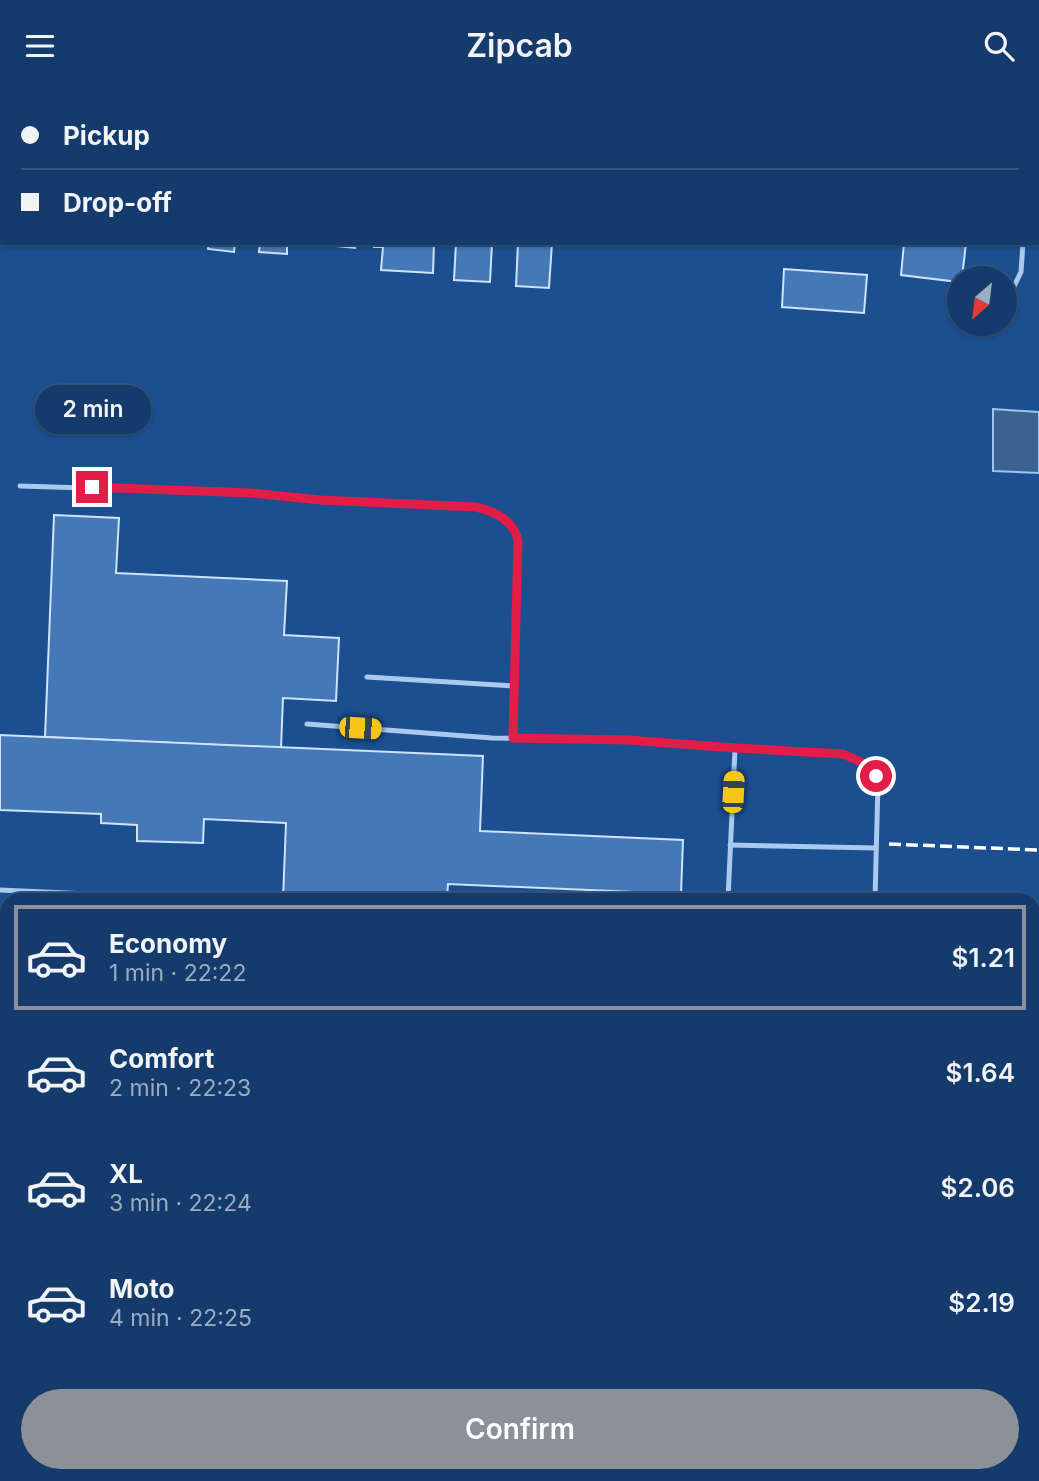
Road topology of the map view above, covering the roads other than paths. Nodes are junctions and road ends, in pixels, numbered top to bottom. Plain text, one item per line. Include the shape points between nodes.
1 (1023, 245) edge
2 (1017, 280) edge
3 (20, 486) dead end
4 (367, 677) dead end
5 (513, 686) junction
6 (307, 724) dead end
7 (513, 738) junction
8 (735, 748) junction
9 (730, 845) junction
10 (876, 848) junction
11 (0, 890) edge
12 (19, 891) joint
13 (64, 893) edge
14 (728, 893) edge
15 (875, 893) edge

1 - 2 lane
3 - 5 lane via 251,493 486,509 517,532
4 - 5 lane
5 - 7 lane
6 - 7 lane
7 - 8 lane
8 - 9 lane
8 - 10 lane via 843,754 861,762 878,783
9 - 10 lane
9 - 14 lane
10 - 15 lane
11 - 12 lane
12 - 13 lane

